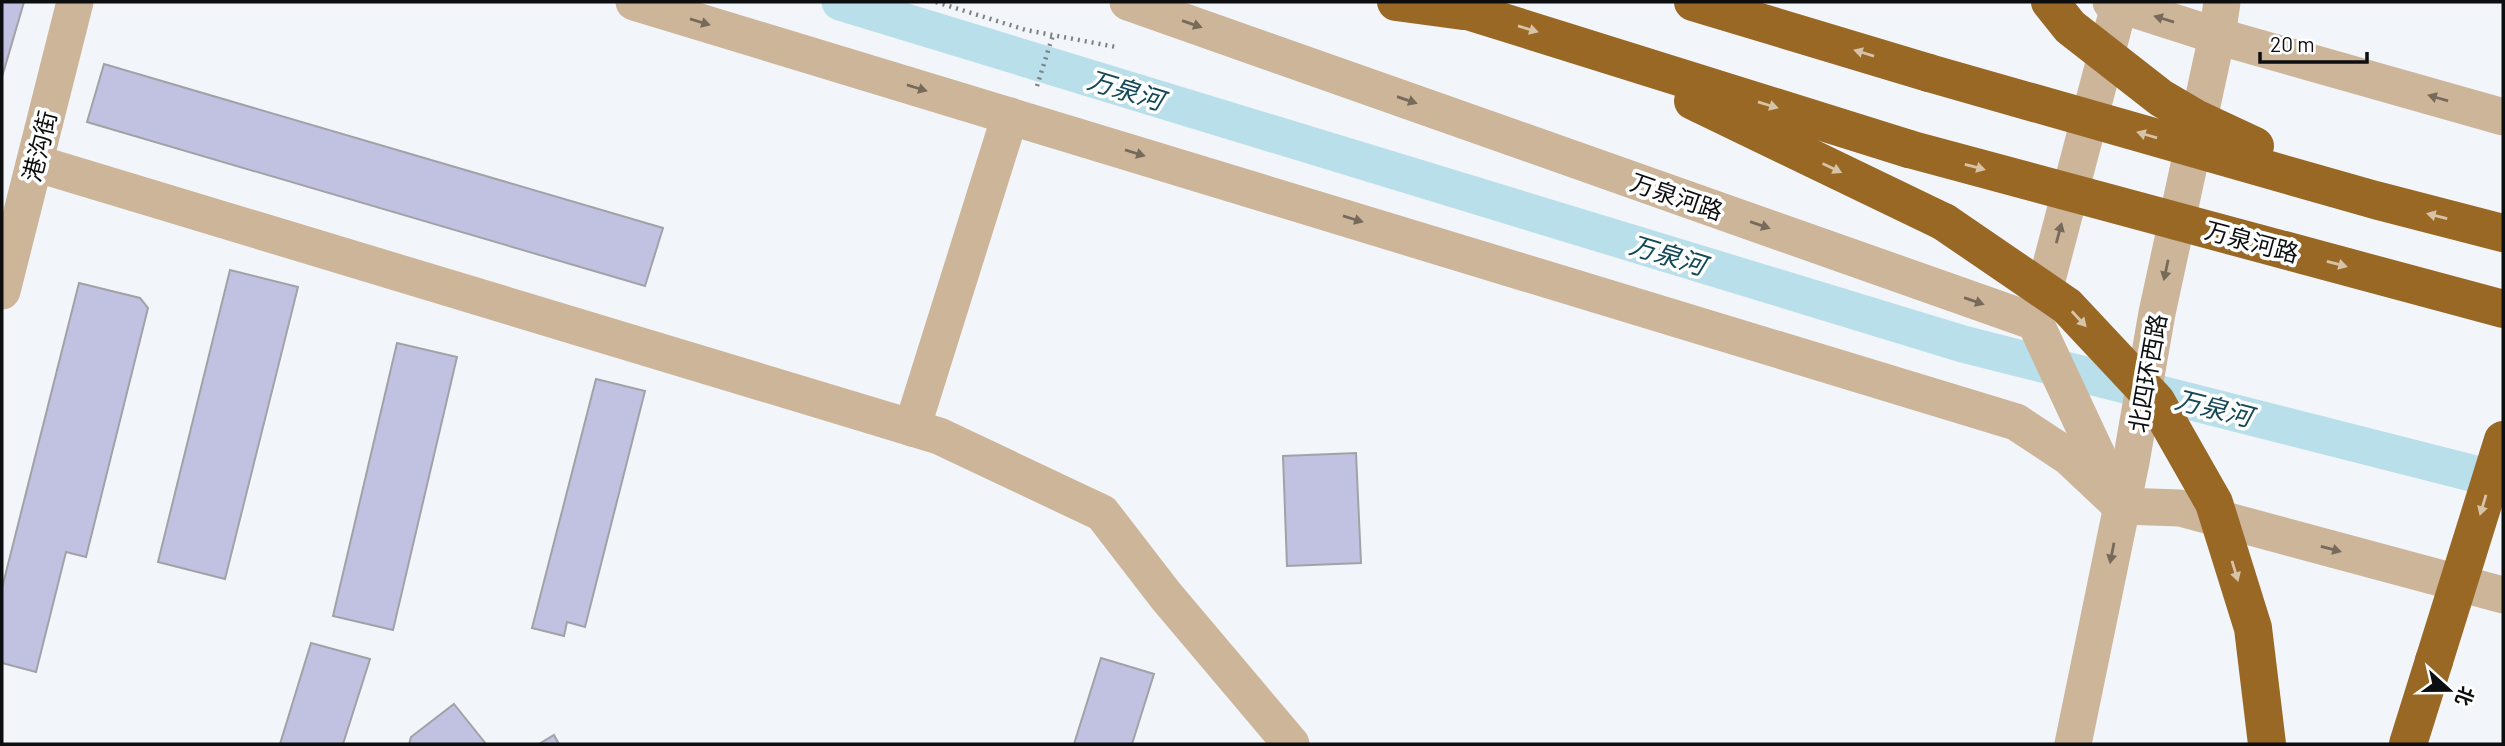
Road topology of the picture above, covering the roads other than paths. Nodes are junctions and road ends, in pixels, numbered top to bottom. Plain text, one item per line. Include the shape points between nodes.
1 (75, 2) edge
2 (635, 2) edge
3 (1128, 2) edge
4 (1396, 2) edge
5 (1439, 2) edge
6 (1693, 2) edge
7 (2050, 2) edge
8 (2115, 4) edge
9 (1477, 13) junction
10 (2219, 19) edge
11 (1572, 43) junction
12 (2503, 117) edge
13 (1018, 118) junction
14 (35, 163) junction
15 (2375, 200) junction
16 (2503, 233) edge
17 (2, 291) edge
18 (2503, 309) edge
19 (2035, 322) junction
20 (912, 428) junction
21 (2503, 440) edge
22 (2121, 506) junction
23 (2503, 595) edge
24 (1291, 744) edge
25 (2073, 744) edge
26 (2267, 744) edge
27 (2408, 744) edge

1 - 14 street, 港沟街
2 -> 13 street
3 -> 19 street, 万泉河路
4 - 9 highway
5 - 9 highway, 万泉河路
15 -> 6 highway, bridge
7 - 15 highway, bridge via 2070,27 2161,98
10 -> 8 street
19 -> 8 street
9 -> 11 highway, 万泉河路
12 -> 10 street
10 -> 22 street, 北四环西路
11 -> 18 highway, 万泉河路, bridge via 1909,149
11 -> 26 highway, bridge via 1944,222 2067,306 2156,401 2214,503 2253,628
13 - 20 street
13 -> 22 street via 2016,422 2069,457
14 - 17 street, 港沟街
14 - 20 street
16 -> 15 highway, bridge
19 - 22 street
20 - 24 street via 939,436 1102,513
21 -> 27 highway, bridge
22 -> 23 street via 2180,508
22 -> 25 street, 北四环西路

